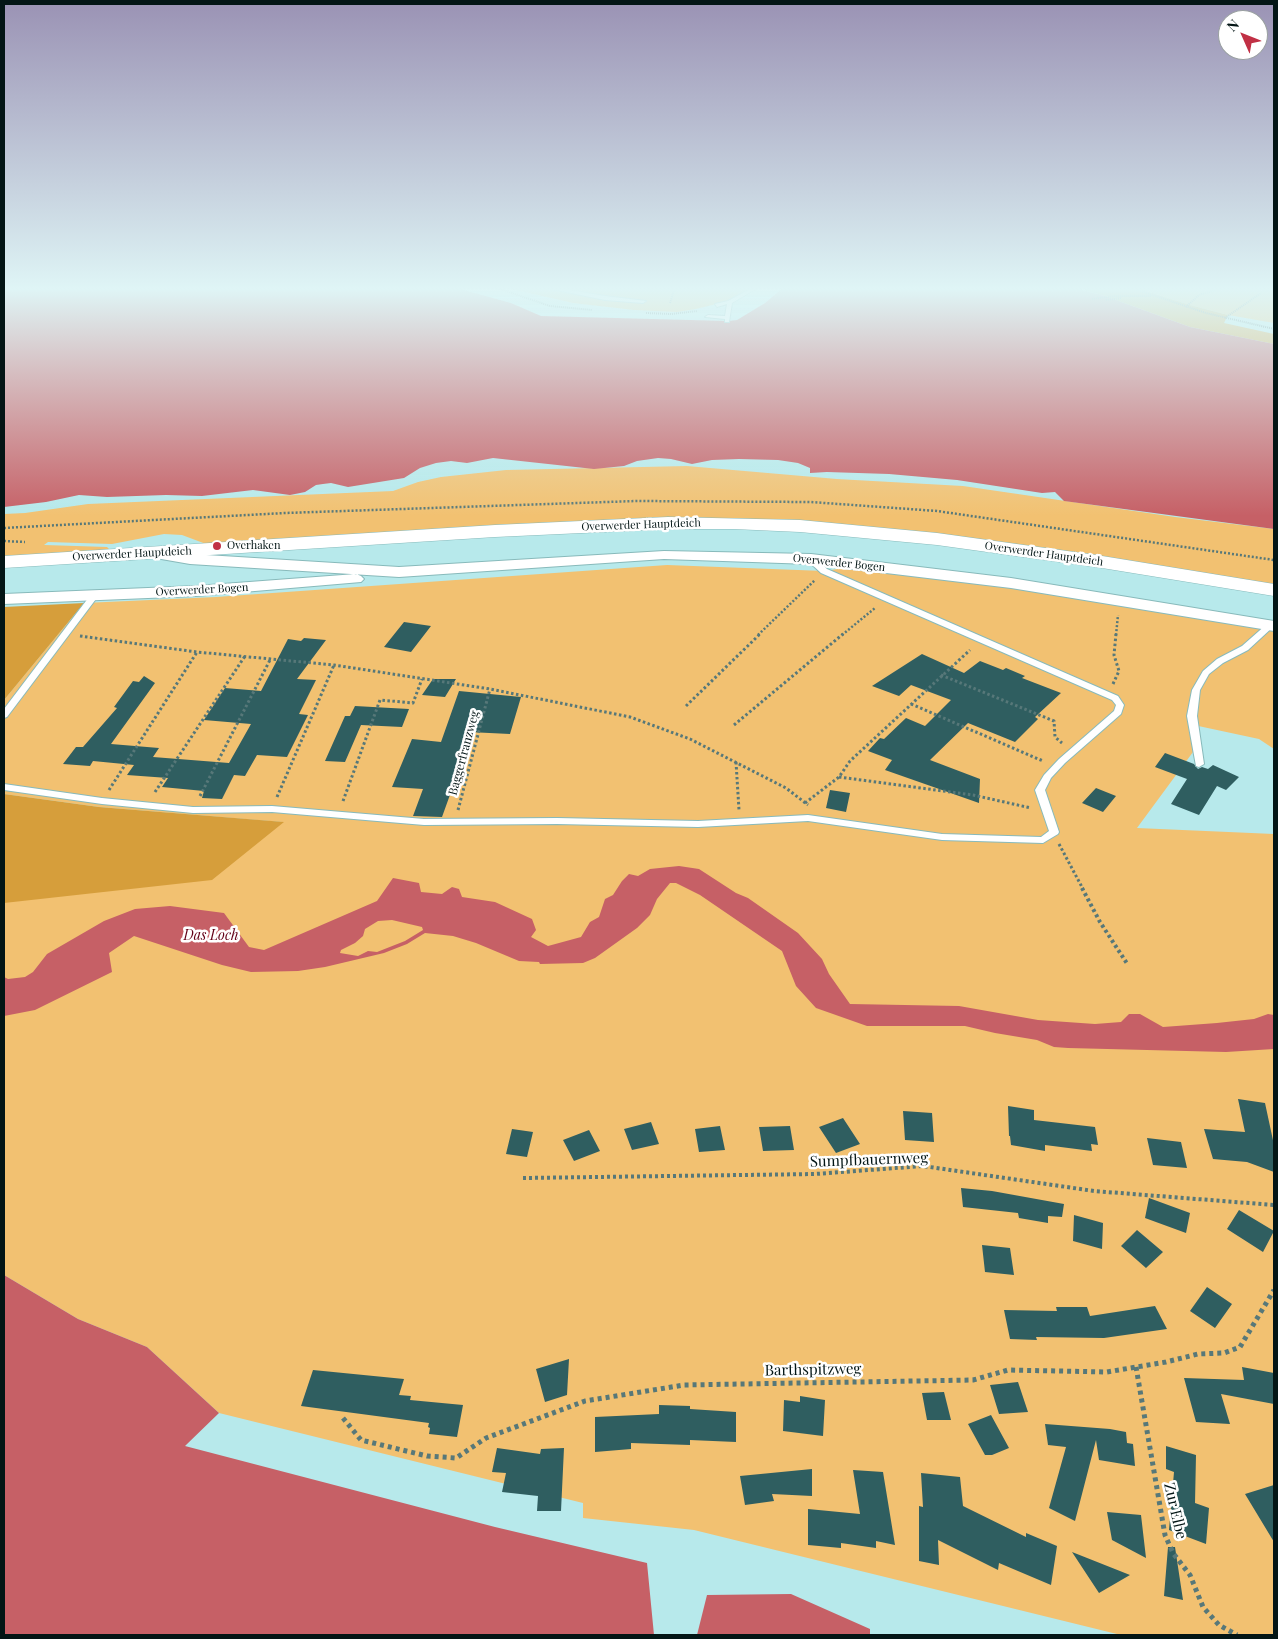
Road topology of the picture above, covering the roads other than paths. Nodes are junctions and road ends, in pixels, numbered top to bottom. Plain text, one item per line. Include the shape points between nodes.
1 (147, 553) junction
2 (811, 559) junction
3 (4, 562) edge
4 (399, 572) junction
5 (1274, 590) edge
6 (95, 595) junction
7 (4, 599) edge
8 (1272, 626) edge
9 (4, 715) edge
10 (1199, 764) dead end
11 (4, 787) edge

1 - 3 street, Overwerder Hauptdeich
1 - 4 street, Overwerder Bogen via 190,559
1 - 5 street, Overwerder Hauptdeich via 514,530 734,523 936,539
2 - 4 street, Overwerder Bogen via 664,555
2 - 8 street, Overwerder Bogen via 1011,583
2 - 11 lane via 824,571 1115,698 1120,705 1118,712 1057,767 1040,790 1054,832 1042,840 942,837 808,818 698,824 424,822 272,809 192,810
4 - 6 street, Overwerder Bogen via 382,578
6 - 7 street, Overwerder Bogen
6 - 9 lane
8 - 10 lane via 1245,648 1220,661 1206,673 1196,690 1192,716

